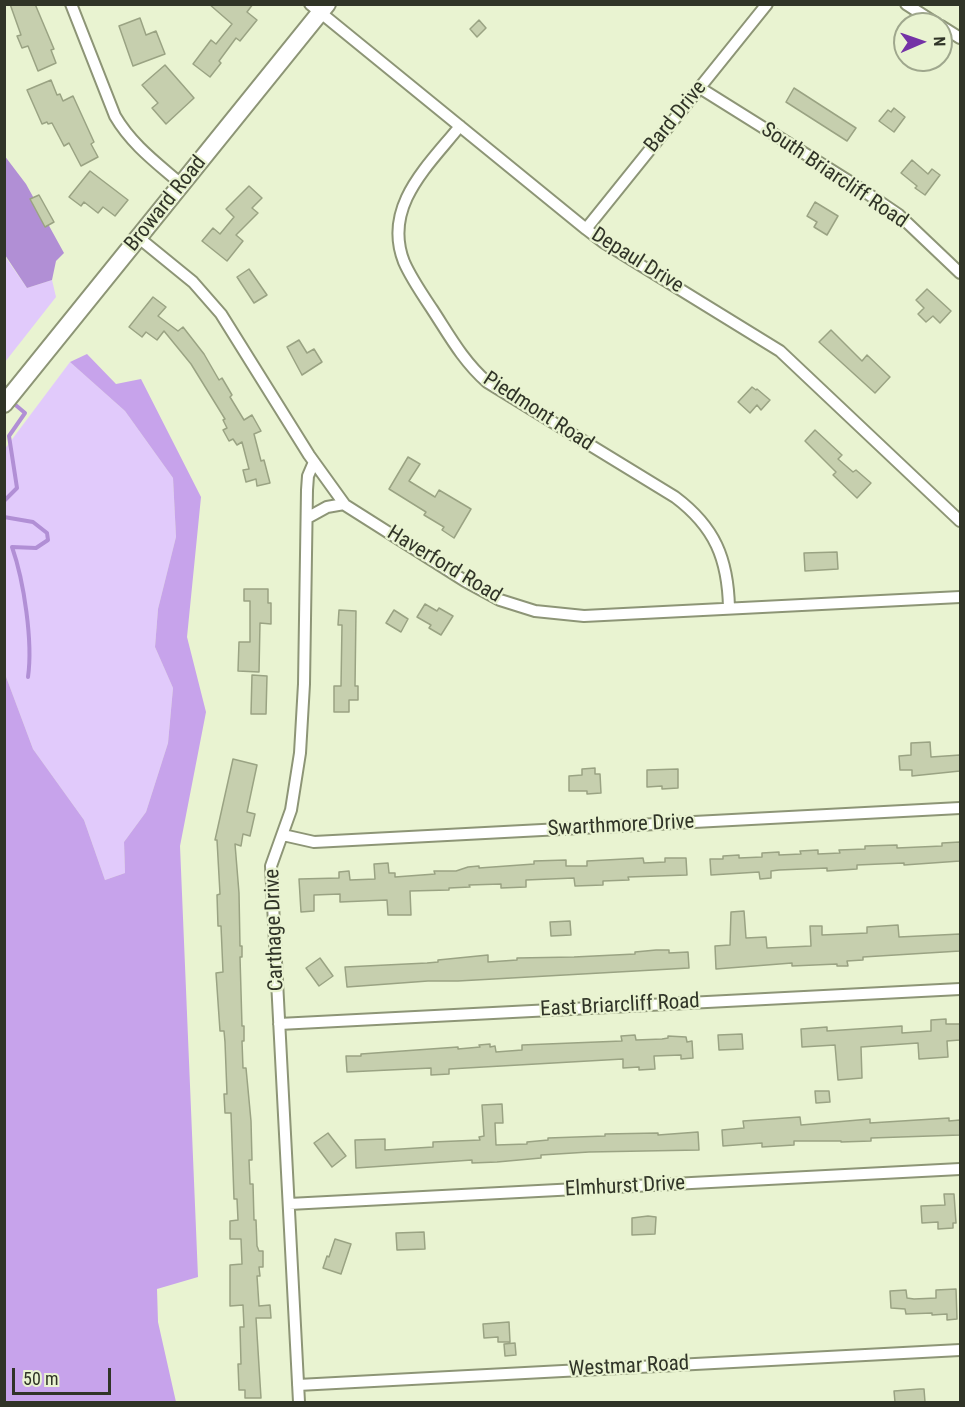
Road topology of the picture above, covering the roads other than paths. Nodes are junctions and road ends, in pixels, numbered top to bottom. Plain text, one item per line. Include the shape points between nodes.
1 (71, 4) edge
2 (767, 4) edge
3 (319, 7) edge
4 (700, 88) junction
5 (460, 126) junction
6 (182, 184) junction
7 (585, 229) junction
8 (139, 238) junction
9 (960, 273) edge
10 (4, 404) edge
11 (314, 462) junction
12 (344, 504) junction
13 (307, 518) junction
14 (960, 521) edge
15 (960, 597) edge
16 (729, 608) junction
17 (960, 808) edge
18 (283, 835) junction
19 (960, 989) edge
20 (279, 1024) junction
21 (960, 1169) edge
22 (289, 1204) junction
23 (960, 1350) edge
24 (298, 1384) junction
25 (299, 1402) edge

1 - 6 street via 123,130
2 - 4 street, Bard Drive
3 - 5 street, Depaul Drive
3 - 6 main road, Broward Road
4 - 7 street, Bard Drive
4 - 9 street, South Briarcliff Road via 899,215
5 - 7 street, Depaul Drive
5 - 16 street, Piedmont Road via 413,185 401,210 398,237 408,271 460,353 487,382 692,510 722,554
6 - 8 main road, Broward Road
7 - 14 street, Depaul Drive via 780,351
8 - 10 main road, Broward Road
8 - 11 street, Haverford Road via 193,282 221,314
11 - 12 street, Haverford Road
11 - 13 street, Carthage Drive via 308,476
12 - 13 street via 327,507
12 - 16 street, Haverford Road via 465,581 515,606 584,616
13 - 18 street, Carthage Drive via 300,753 293,802
15 - 16 street, Haverford Road
17 - 18 street, Swarthmore Drive via 314,842
18 - 20 street, Carthage Drive via 271,866
19 - 20 street, East Briarcliff Road
20 - 22 street, Carthage Drive
21 - 22 street, Elmhurst Drive
22 - 24 street, Carthage Drive
23 - 24 street, Westmar Road
24 - 25 street, Carthage Drive

